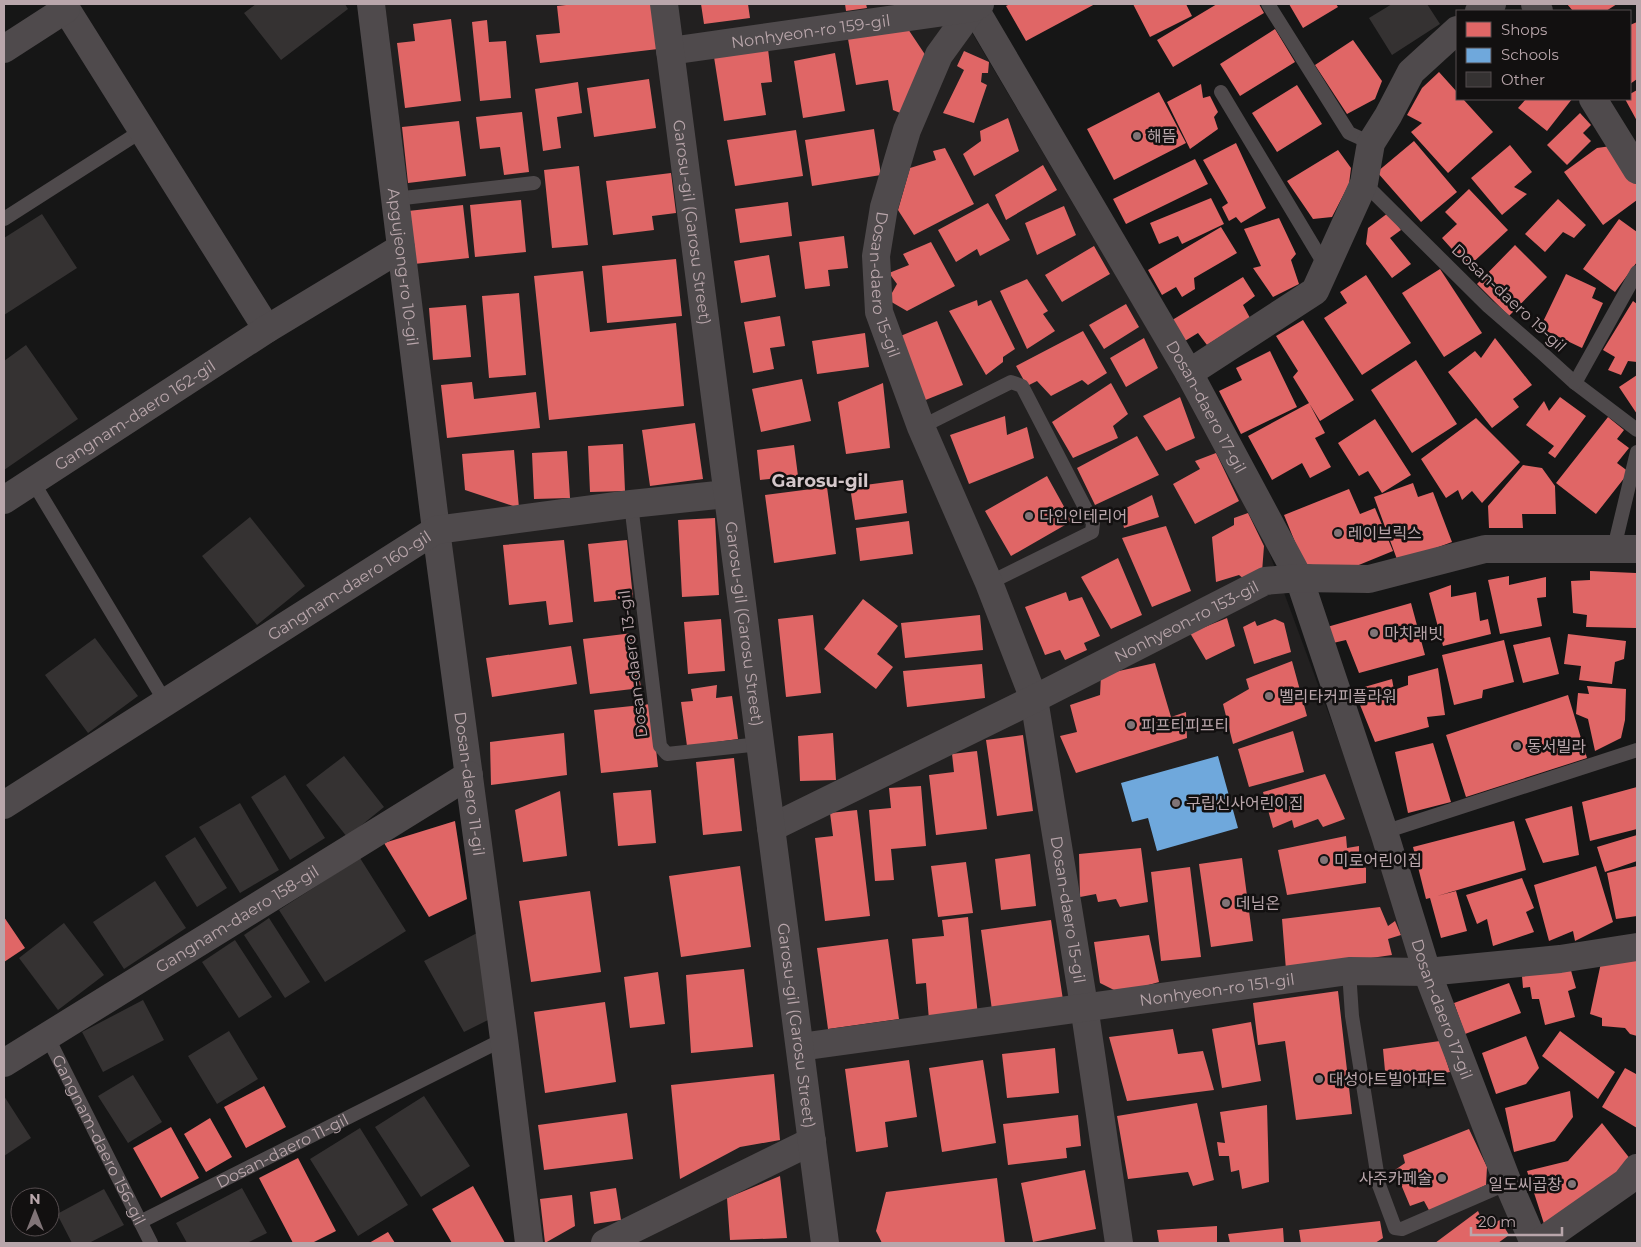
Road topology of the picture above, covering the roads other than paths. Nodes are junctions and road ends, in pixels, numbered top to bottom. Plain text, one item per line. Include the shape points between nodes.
1 (371, 4) edge
2 (664, 4) edge
3 (1268, 4) edge
4 (1492, 4) edge
5 (975, 5) edge
6 (65, 6) edge
7 (1481, 10) edge
8 (1456, 31) edge
9 (4, 49) edge
10 (670, 51) junction
11 (1220, 92) dead end
12 (1594, 100) edge
13 (144, 130) junction
14 (1370, 142) junction
15 (1637, 170) edge
16 (534, 183) dead end
17 (1364, 183) junction
18 (395, 198) junction
19 (4, 219) edge
20 (401, 248) junction
21 (1326, 267) junction
22 (1637, 272) edge
23 (267, 329) junction
24 (1189, 373) junction
25 (1575, 383) junction
26 (921, 427) junction
27 (1637, 430) edge
28 (1637, 452) edge
29 (33, 482) junction
30 (727, 494) junction
31 (4, 500) edge
32 (631, 504) junction
33 (436, 530) junction
34 (1626, 548) edge
35 (1299, 578) junction
36 (988, 583) junction
37 (1034, 699) junction
38 (166, 703) junction
39 (760, 744) junction
40 (1637, 750) edge
41 (469, 775) junction
42 (4, 805) edge
43 (771, 828) junction
44 (1384, 832) junction
45 (1637, 947) edge
46 (1349, 971) junction
47 (1427, 972) junction
48 (1084, 1006) junction
49 (47, 1036) junction
50 (504, 1039) junction
51 (800, 1047) junction
52 (4, 1063) edge
53 (812, 1141) junction
54 (1637, 1168) edge
55 (1508, 1183) junction
56 (140, 1222) junction
57 (151, 1243) edge
58 (529, 1243) edge
59 (605, 1243) edge
60 (825, 1243) edge
61 (1119, 1243) edge
62 (1534, 1243) edge
63 (1540, 1243) edge

1 - 18 street, Apgujeong-ro 10-gil
2 - 10 street, Garosu-gil (Garosu Street)
3 - 14 lane via 1350,133
4 - 7 street
5 - 10 street, Nonhyeon-ro 159-gil
5 - 24 street, Dosan-daero 17-gil
5 - 26 street, Dosan-daero 15-gil via 939,55 907,130 884,207 876,256 879,312
6 - 9 street
6 - 13 street
8 - 14 street via 1411,72
10 - 30 street, Garosu-gil (Garosu Street)
11 - 21 lane
12 - 15 street
13 - 19 lane
13 - 23 street
14 - 17 street
16 - 18 lane
17 - 21 street
17 - 25 lane, Dosan-daero 19-gil via 1488,306
18 - 20 street, Apgujeong-ro 10-gil
20 - 23 street, Gangnam-daero 162-gil
20 - 33 street, Apgujeong-ro 10-gil
21 - 24 street via 1315,291
22 - 25 lane
23 - 29 street, Gangnam-daero 162-gil
24 - 35 street, Dosan-daero 17-gil
25 - 27 lane, Dosan-daero 19-gil
26 - 36 street, Dosan-daero 15-gil
26 - 36 lane via 1011,382 1022,386 1093,523 1092,532
28 - 34 lane
29 - 31 street, Gangnam-daero 162-gil
29 - 38 lane
30 - 32 street, Gangnam-daero 160-gil
30 - 39 street, Garosu-gil (Garosu Street)
32 - 33 street, Gangnam-daero 160-gil
32 - 39 lane, Dosan-daero 13-gil via 660,746 667,754
33 - 38 street, Gangnam-daero 160-gil
33 - 41 street, Dosan-daero 11-gil
34 - 35 street, Nonhyeon-ro 153-gil via 1485,549 1368,579
35 - 37 street, Nonhyeon-ro 153-gil via 1265,581
35 - 44 street, Dosan-daero 17-gil
36 - 37 street, Dosan-daero 15-gil
37 - 43 street, Nonhyeon-ro 153-gil
37 - 48 street, Dosan-daero 15-gil
38 - 42 street, Gangnam-daero 160-gil
39 - 43 street, Garosu-gil (Garosu Street)
40 - 44 lane
41 - 49 street, Gangnam-daero 158-gil
41 - 50 street, Dosan-daero 11-gil
43 - 51 street, Garosu-gil (Garosu Street)
44 - 47 street, Dosan-daero 17-gil
45 - 47 street, Nonhyeon-ro 151-gil via 1560,959
46 - 47 street, Nonhyeon-ro 151-gil
46 - 48 street, Nonhyeon-ro 151-gil
46 - 55 lane via 1352,1016 1380,1185 1395,1228 1402,1229
47 - 55 street, Dosan-daero 17-gil
48 - 51 street, Nonhyeon-ro 151-gil
48 - 61 street, Dosan-daero 15-gil
49 - 52 street, Gangnam-daero 158-gil
49 - 56 lane, Gangnam-daero 156-gil
50 - 56 lane, Dosan-daero 11-gil
50 - 58 street, Dosan-daero 11-gil
51 - 53 street, Garosu-gil (Garosu Street)
53 - 59 street
53 - 60 street, Garosu-gil (Garosu Street)
54 - 63 street via 1626,1182
55 - 62 street, Dosan-daero 17-gil
56 - 57 lane, Gangnam-daero 156-gil

